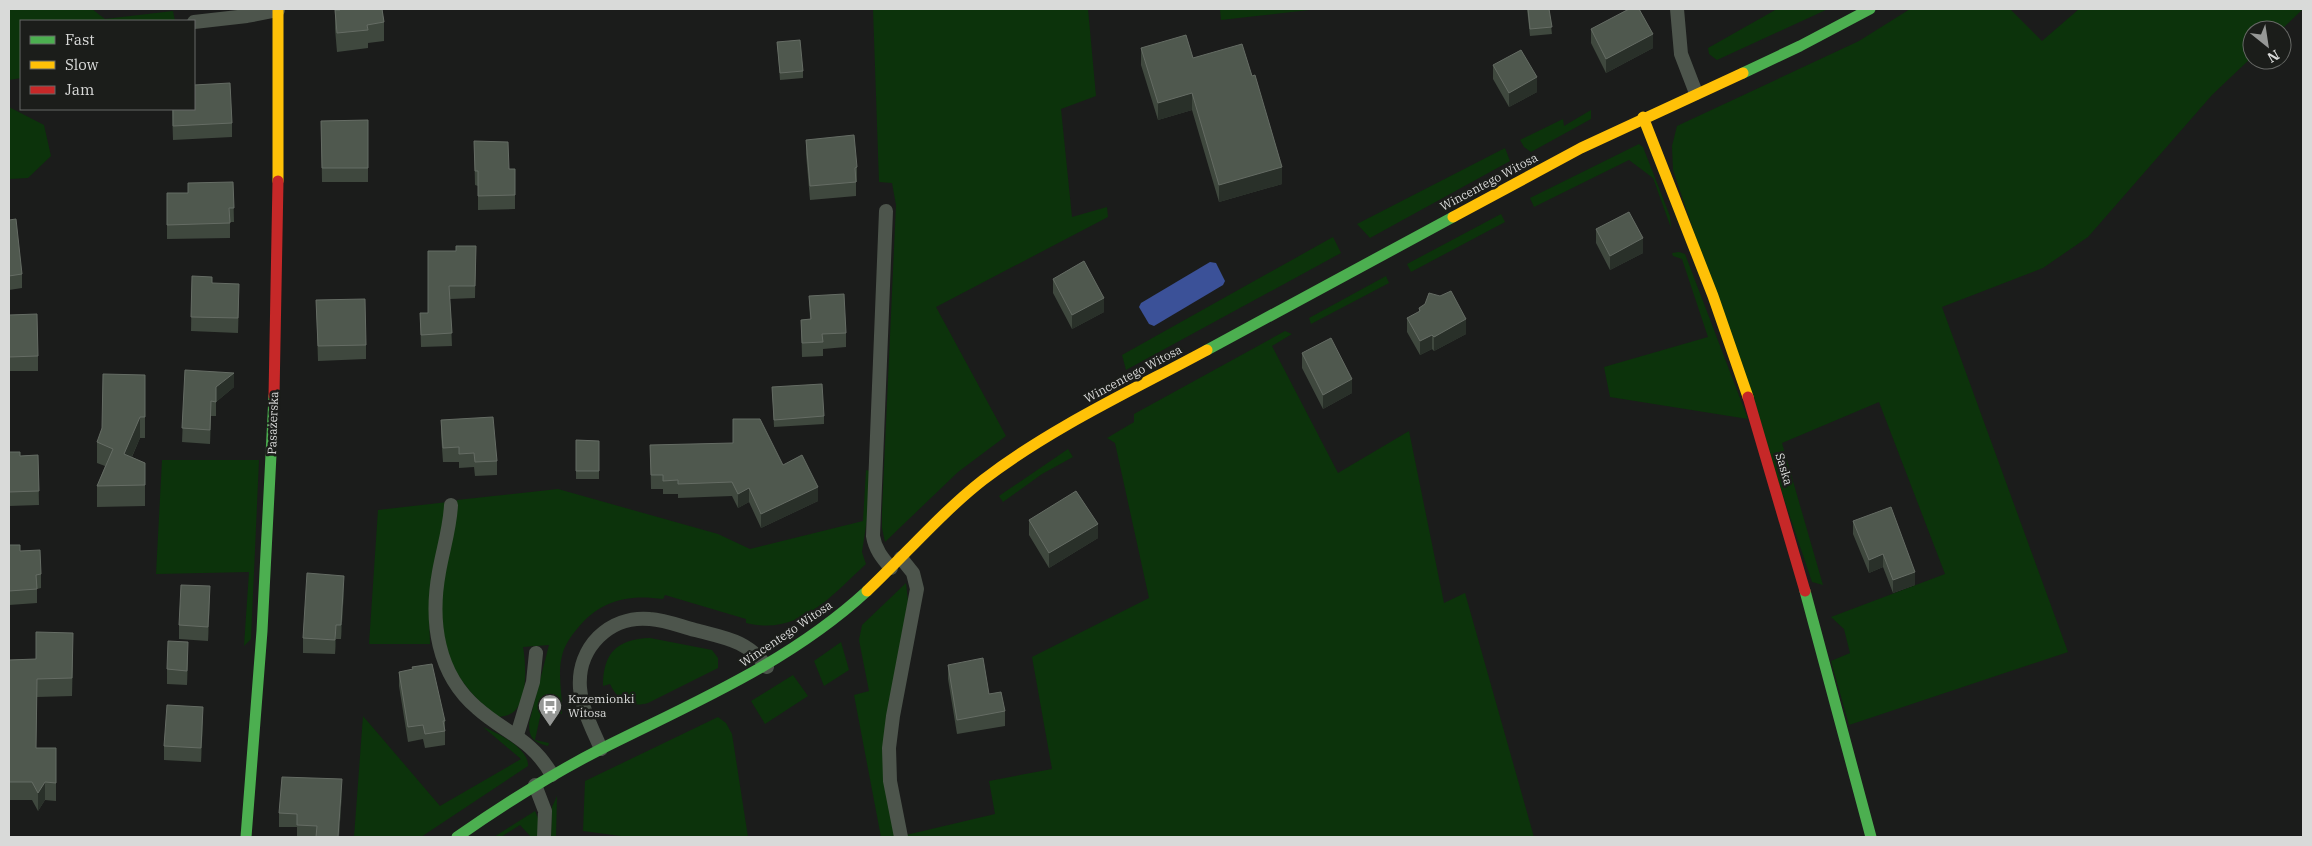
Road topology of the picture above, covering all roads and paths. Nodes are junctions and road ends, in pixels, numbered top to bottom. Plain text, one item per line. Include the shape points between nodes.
1 (277, 9) edge
2 (1677, 9) edge
3 (1870, 9) edge
4 (195, 22) edge
5 (1696, 93) junction
6 (1644, 117) junction
7 (886, 211) dead end
8 (451, 505) dead end
9 (896, 563) junction
10 (536, 653) dead end
11 (767, 667) junction
12 (518, 736) junction
13 (601, 749) junction
14 (552, 775) junction
15 (535, 785) junction
16 (246, 837) edge
17 (457, 837) edge
18 (544, 837) edge
19 (901, 837) edge
20 (1871, 837) edge

1 - 4 lane
1 - 16 street, Pasażerska via 279,142 273,428 258,711
2 - 5 lane via 1681,54
3 - 5 street, Wincentego Witosa
5 - 6 street, Wincentego Witosa
6 - 9 street, Wincentego Witosa via 1060,429 984,480
6 - 20 street, Saska via 1699,256 1751,405
7 - 9 lane via 873,536 879,554
8 - 12 lane via 436,600 435,626 440,649 462,694 491,719
9 - 11 street, Wincentego Witosa via 847,610
9 - 19 lane via 913,573 917,589 889,748 890,781
10 - 12 lane via 533,682
11 - 13 street, Wincentego Witosa
11 - 13 lane via 758,654 741,643 649,619 616,624 590,644 580,672 584,707
12 - 14 lane via 543,760
13 - 14 street, Wincentego Witosa
14 - 15 street, Wincentego Witosa
15 - 17 street, Wincentego Witosa
15 - 18 lane via 545,812

